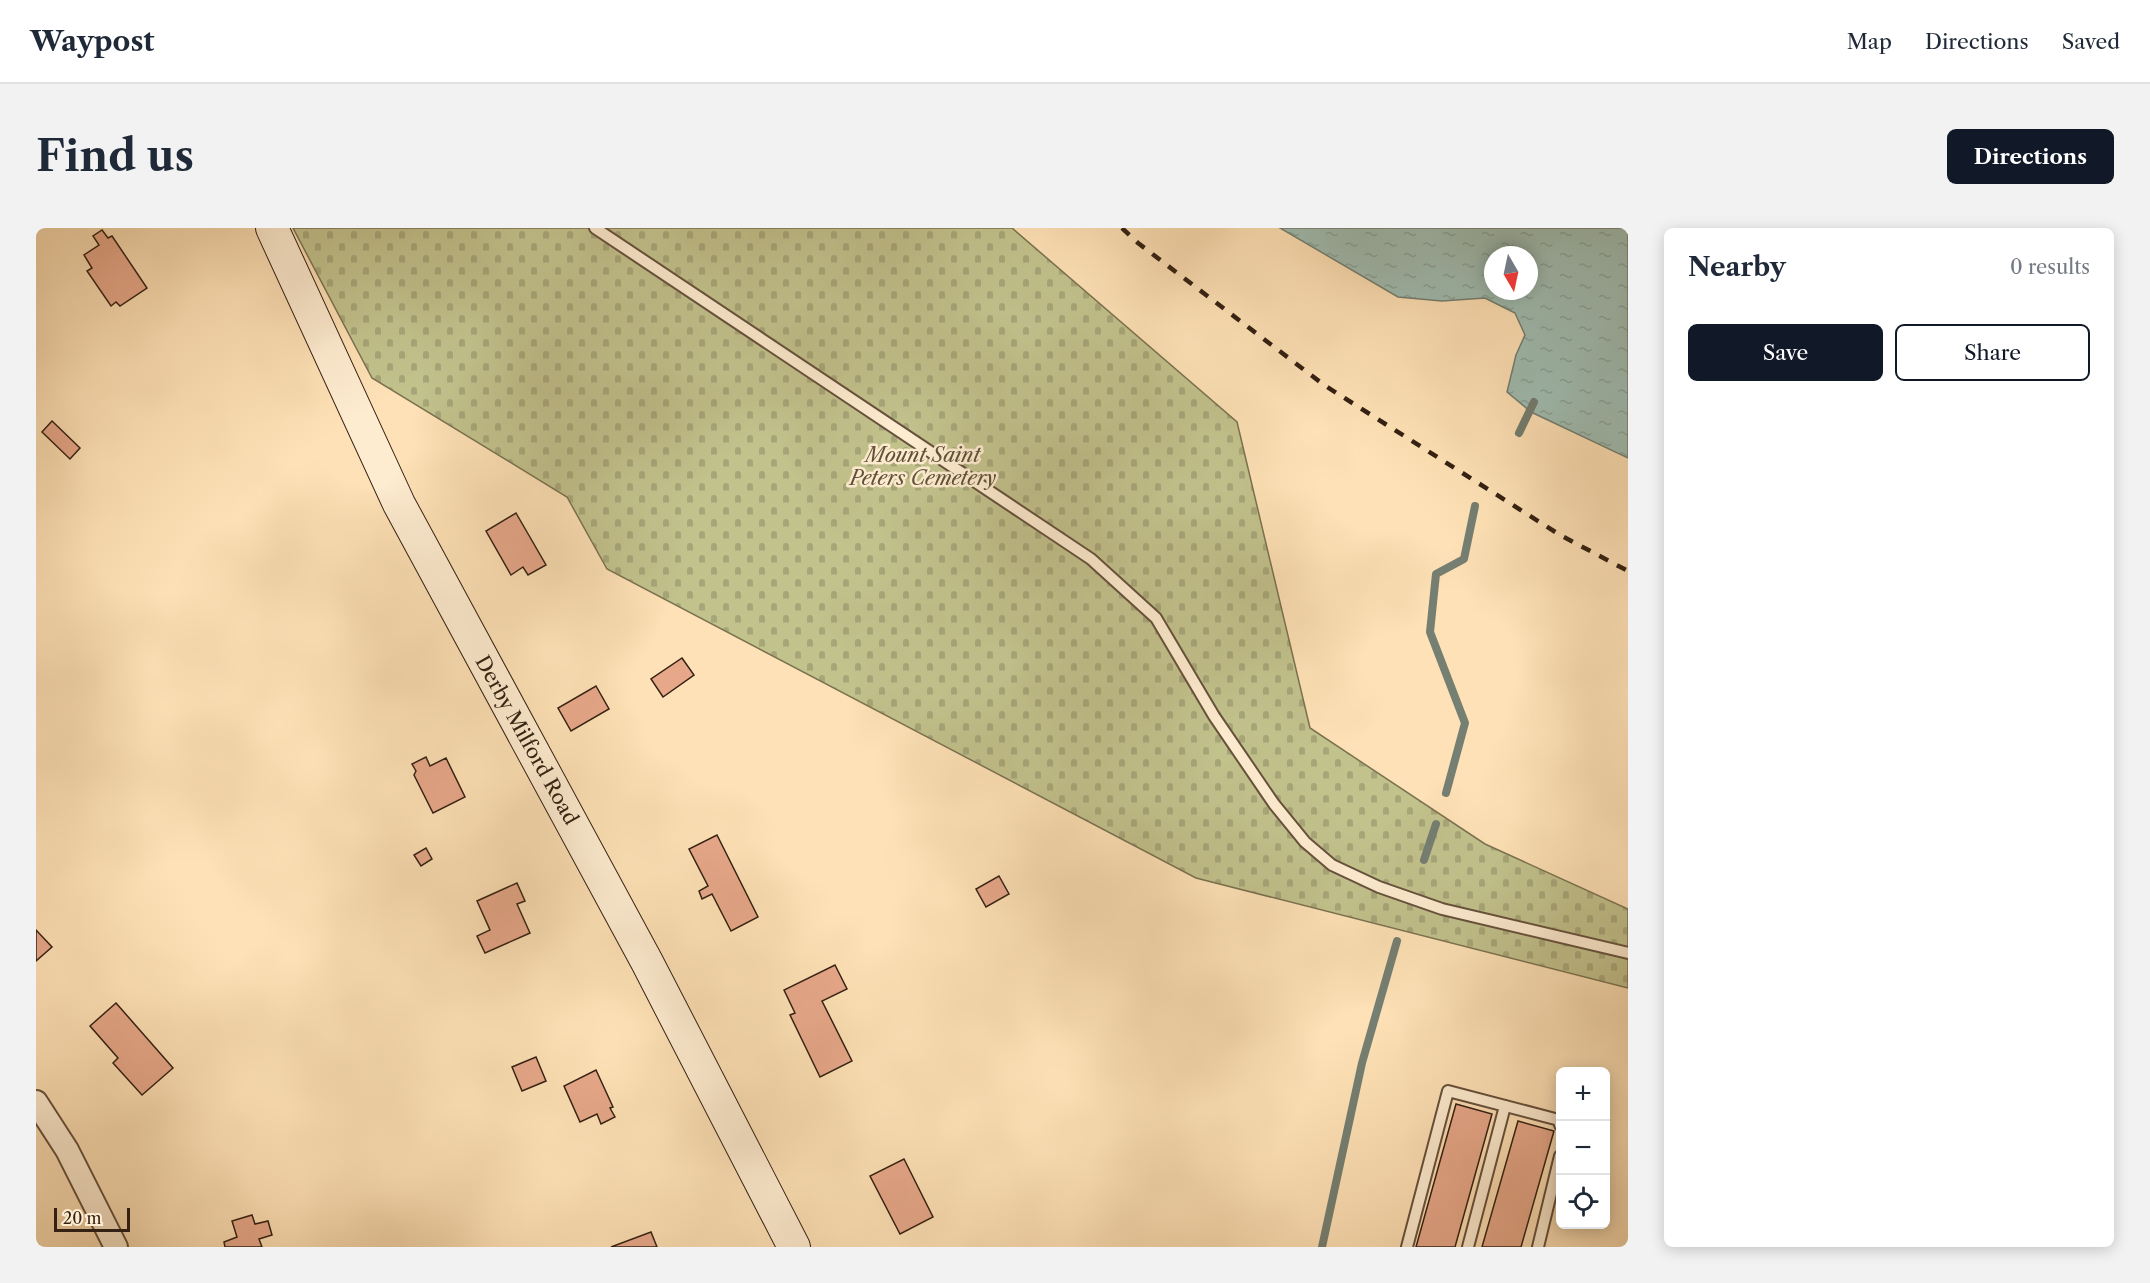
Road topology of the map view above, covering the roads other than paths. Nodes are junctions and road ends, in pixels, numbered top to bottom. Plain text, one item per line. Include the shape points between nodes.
1 (272, 228) edge
2 (595, 228) edge
3 (1628, 953) edge
4 (36, 1102) edge
5 (1505, 1106) junction
6 (1559, 1121) edge
7 (1556, 1173) edge
8 (116, 1247) edge
9 (794, 1247) edge
10 (1407, 1247) edge
11 (1468, 1247) edge
12 (1538, 1247) edge

1 - 9 main road, Derby Milford Road via 399,504 647,962
2 - 3 lane via 1091,559 1156,618 1214,716 1274,804 1305,842 1332,865 1378,887 1442,909
4 - 8 street via 67,1150
5 - 6 lane
5 - 10 lane via 1448,1091
5 - 11 lane
7 - 12 lane

